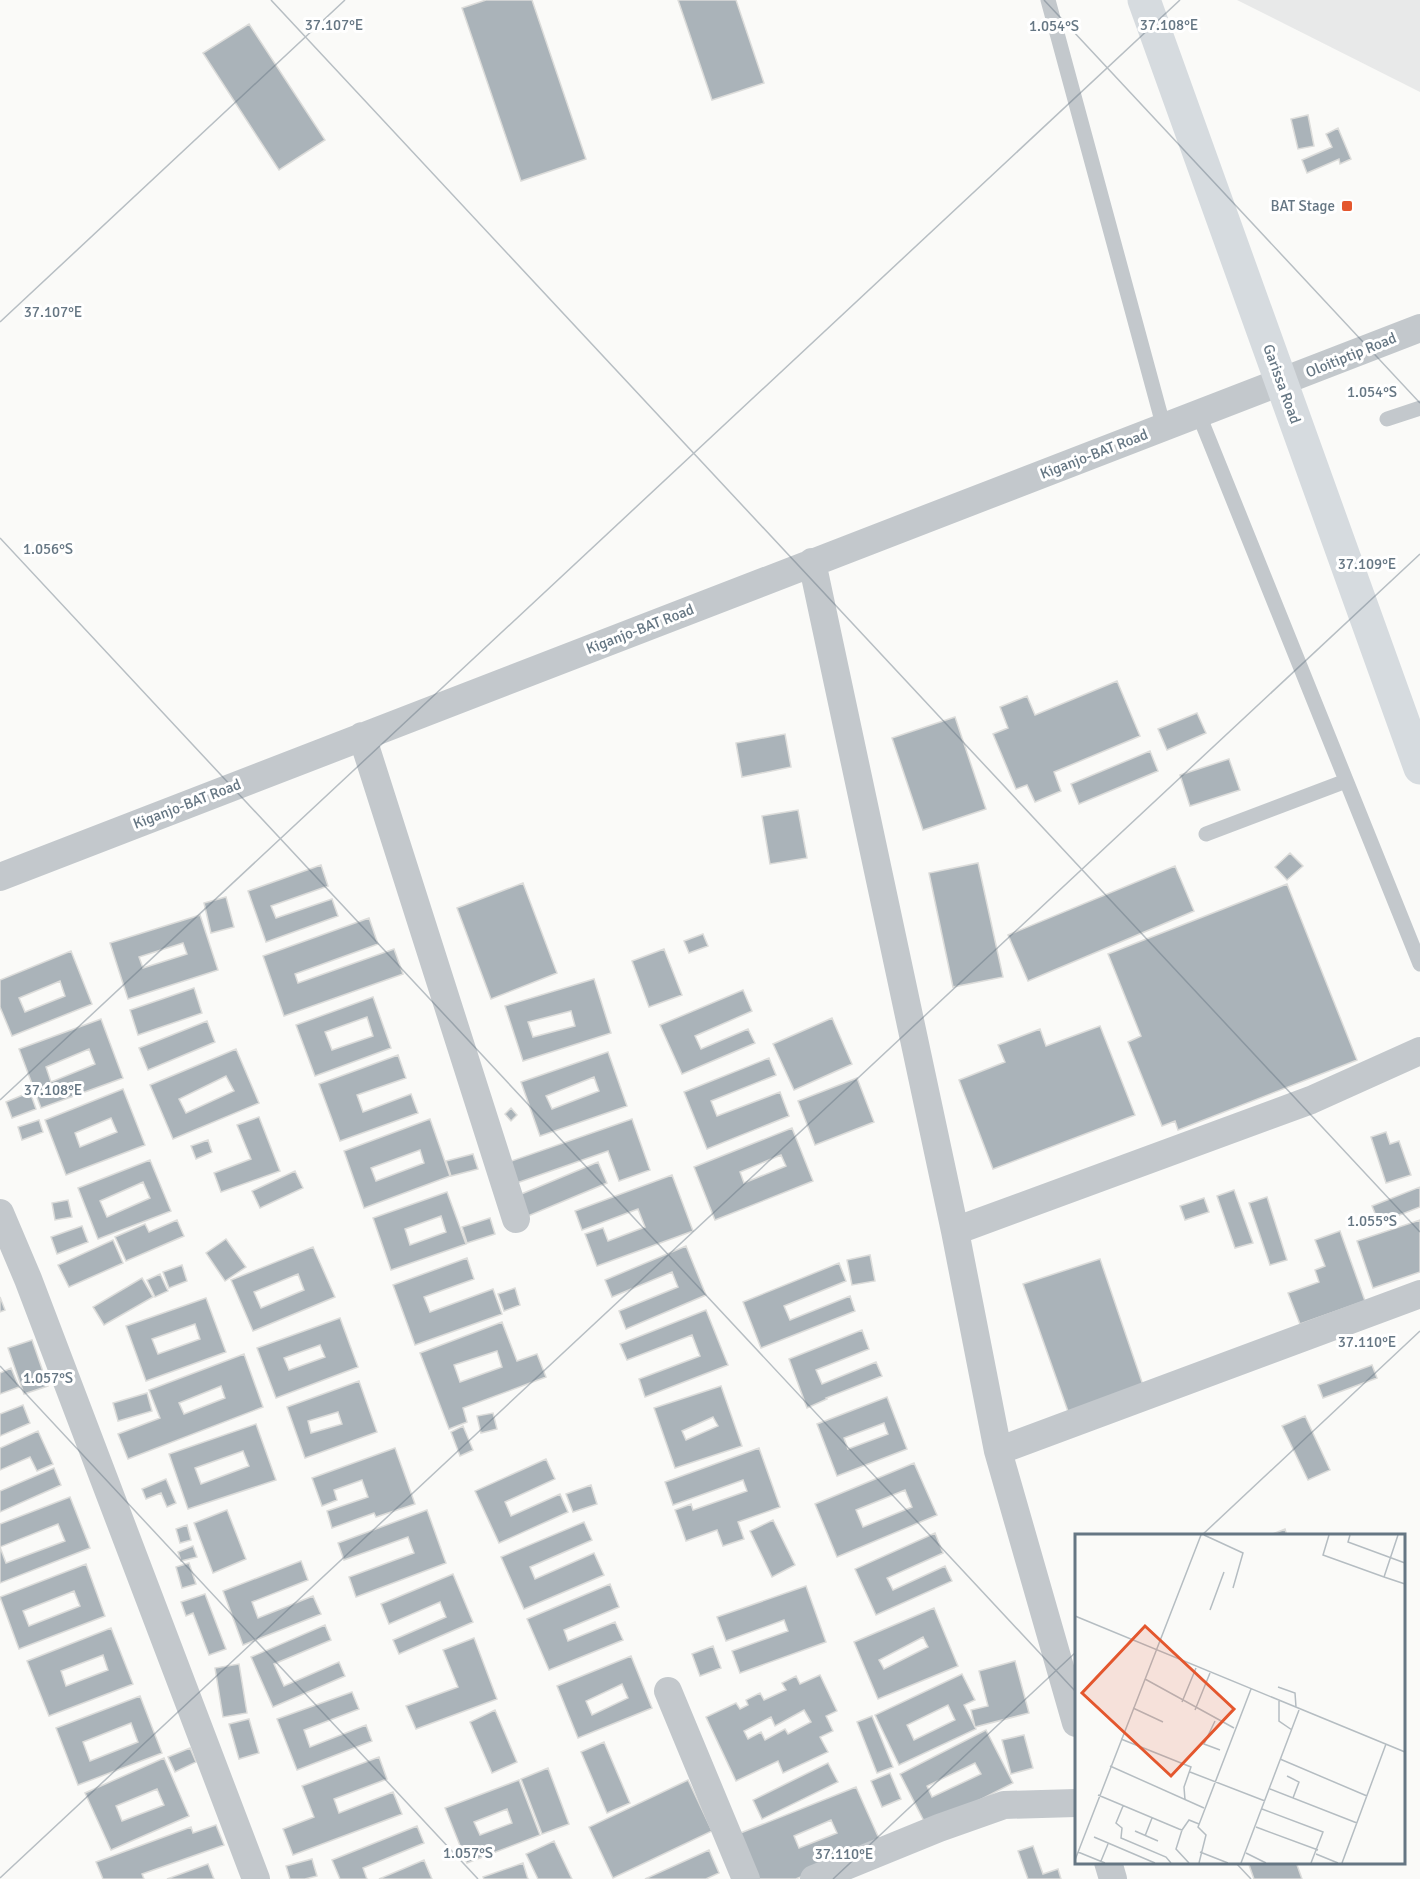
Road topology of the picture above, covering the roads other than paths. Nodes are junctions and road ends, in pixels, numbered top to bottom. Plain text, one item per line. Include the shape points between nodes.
1 (1048, 0) edge
2 (1144, 0) edge
3 (1420, 328) edge
4 (1281, 383) junction
5 (1420, 408) edge
6 (1199, 414) junction
7 (1387, 419) dead end
8 (1164, 428) junction
9 (812, 562) junction
10 (362, 736) junction
11 (1420, 768) edge
12 (1346, 781) junction
13 (1206, 834) dead end
14 (0, 877) edge
15 (1420, 964) edge
16 (1420, 1051) edge
17 (0, 1213) edge
18 (516, 1219) dead end
19 (955, 1231) junction
20 (1420, 1294) edge
21 (998, 1451) junction
22 (668, 1691) dead end
23 (1075, 1716) edge
24 (1075, 1803) edge
25 (1108, 1864) edge
26 (256, 1879) edge
27 (746, 1879) edge
28 (814, 1879) edge
29 (1113, 1879) edge

1 - 8 lane
2 - 4 highway, Garissa Road
3 - 4 street, Oloitiptip Road
4 - 6 street, Kiganjo-BAT Road
4 - 11 highway, Garissa Road
5 - 7 lane
6 - 8 street, Kiganjo-BAT Road
6 - 12 lane
8 - 9 street, Kiganjo-BAT Road
9 - 10 street, Kiganjo-BAT Road
9 - 19 street
10 - 14 street, Kiganjo-BAT Road
10 - 18 street
12 - 13 lane
12 - 15 lane
16 - 19 street via 1311,1100
17 - 26 street
19 - 21 street
20 - 21 street
21 - 23 street
22 - 27 street
24 - 28 street via 1004,1805
25 - 29 street

